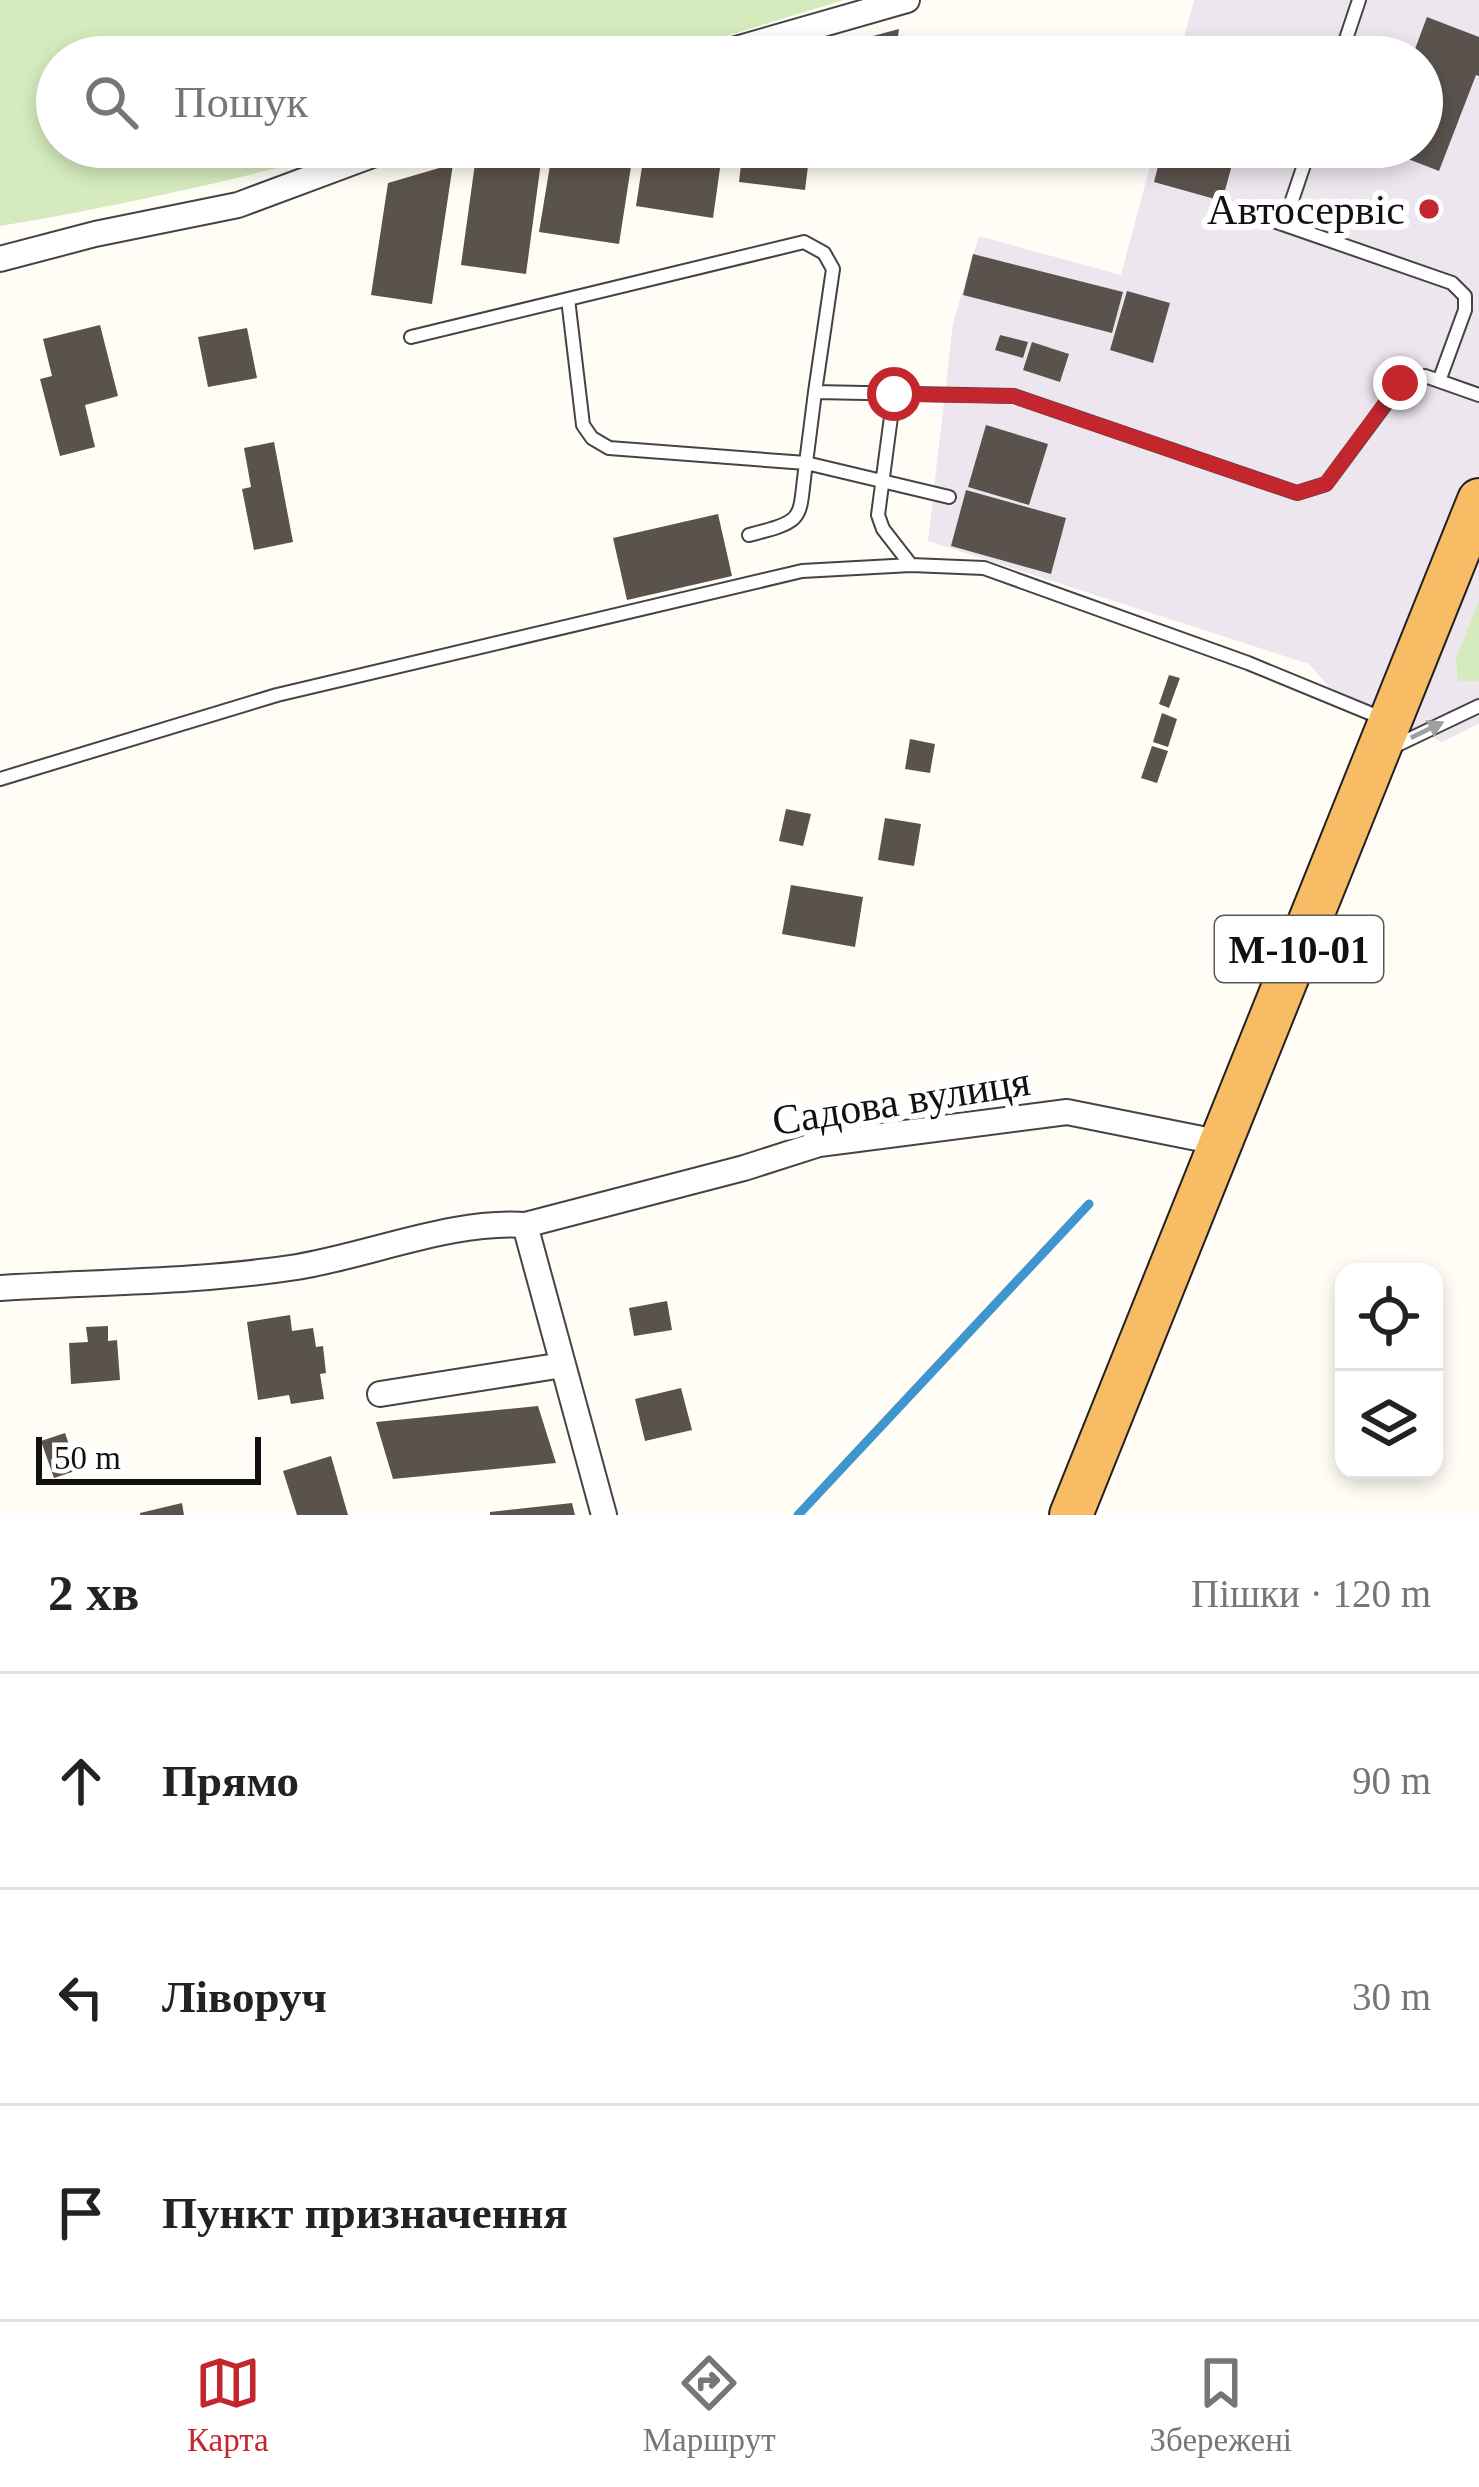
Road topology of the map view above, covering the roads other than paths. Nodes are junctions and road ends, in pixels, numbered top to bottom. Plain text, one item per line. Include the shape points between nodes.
1 (907, 0) edge
2 (1359, 0) edge
3 (781, 36) edge
4 (1347, 36) edge
5 (338, 168) edge
6 (1303, 168) edge
7 (1248, 212) dead end
8 (1284, 224) junction
9 (0, 259) edge
10 (568, 299) junction
11 (411, 337) dead end
12 (1439, 381) junction
13 (814, 392) junction
14 (894, 394) junction
15 (1479, 395) edge
16 (806, 463) junction
17 (882, 481) junction
18 (949, 497) dead end
19 (1479, 500) edge
20 (749, 535) dead end
21 (910, 565) junction
22 (1479, 706) edge
23 (1383, 738) junction
24 (0, 779) edge
25 (1222, 1143) junction
26 (525, 1225) junction
27 (0, 1288) edge
28 (563, 1365) junction
29 (380, 1394) dead end
30 (604, 1515) edge
31 (1071, 1515) edge

1 - 3 street
2 - 4 lane
5 - 9 street via 238,205
6 - 8 lane
7 - 8 lane
8 - 12 lane via 1452,283 1465,296
10 - 11 lane
10 - 13 lane via 804,242 832,269
10 - 16 lane via 583,425 592,438 609,448
12 - 14 lane via 1400,383 1326,484 1297,493 1013,396
12 - 15 lane
13 - 14 lane
13 - 16 lane
14 - 17 lane
16 - 17 lane
16 - 20 lane via 798,518
17 - 18 lane
17 - 21 lane via 878,515
19 - 23 highway, М-10-01
21 - 23 lane via 984,568 1248,663
21 - 24 lane via 802,571 277,695
23 -> 22 lane
23 - 25 highway, М-10-01
25 - 26 street, Садова вулиця via 1066,1112 819,1144
25 - 31 highway, М-10-01
26 - 27 street, Садова вулиця via 494,1223 275,1270
26 - 28 street
28 - 29 street
28 - 30 street

